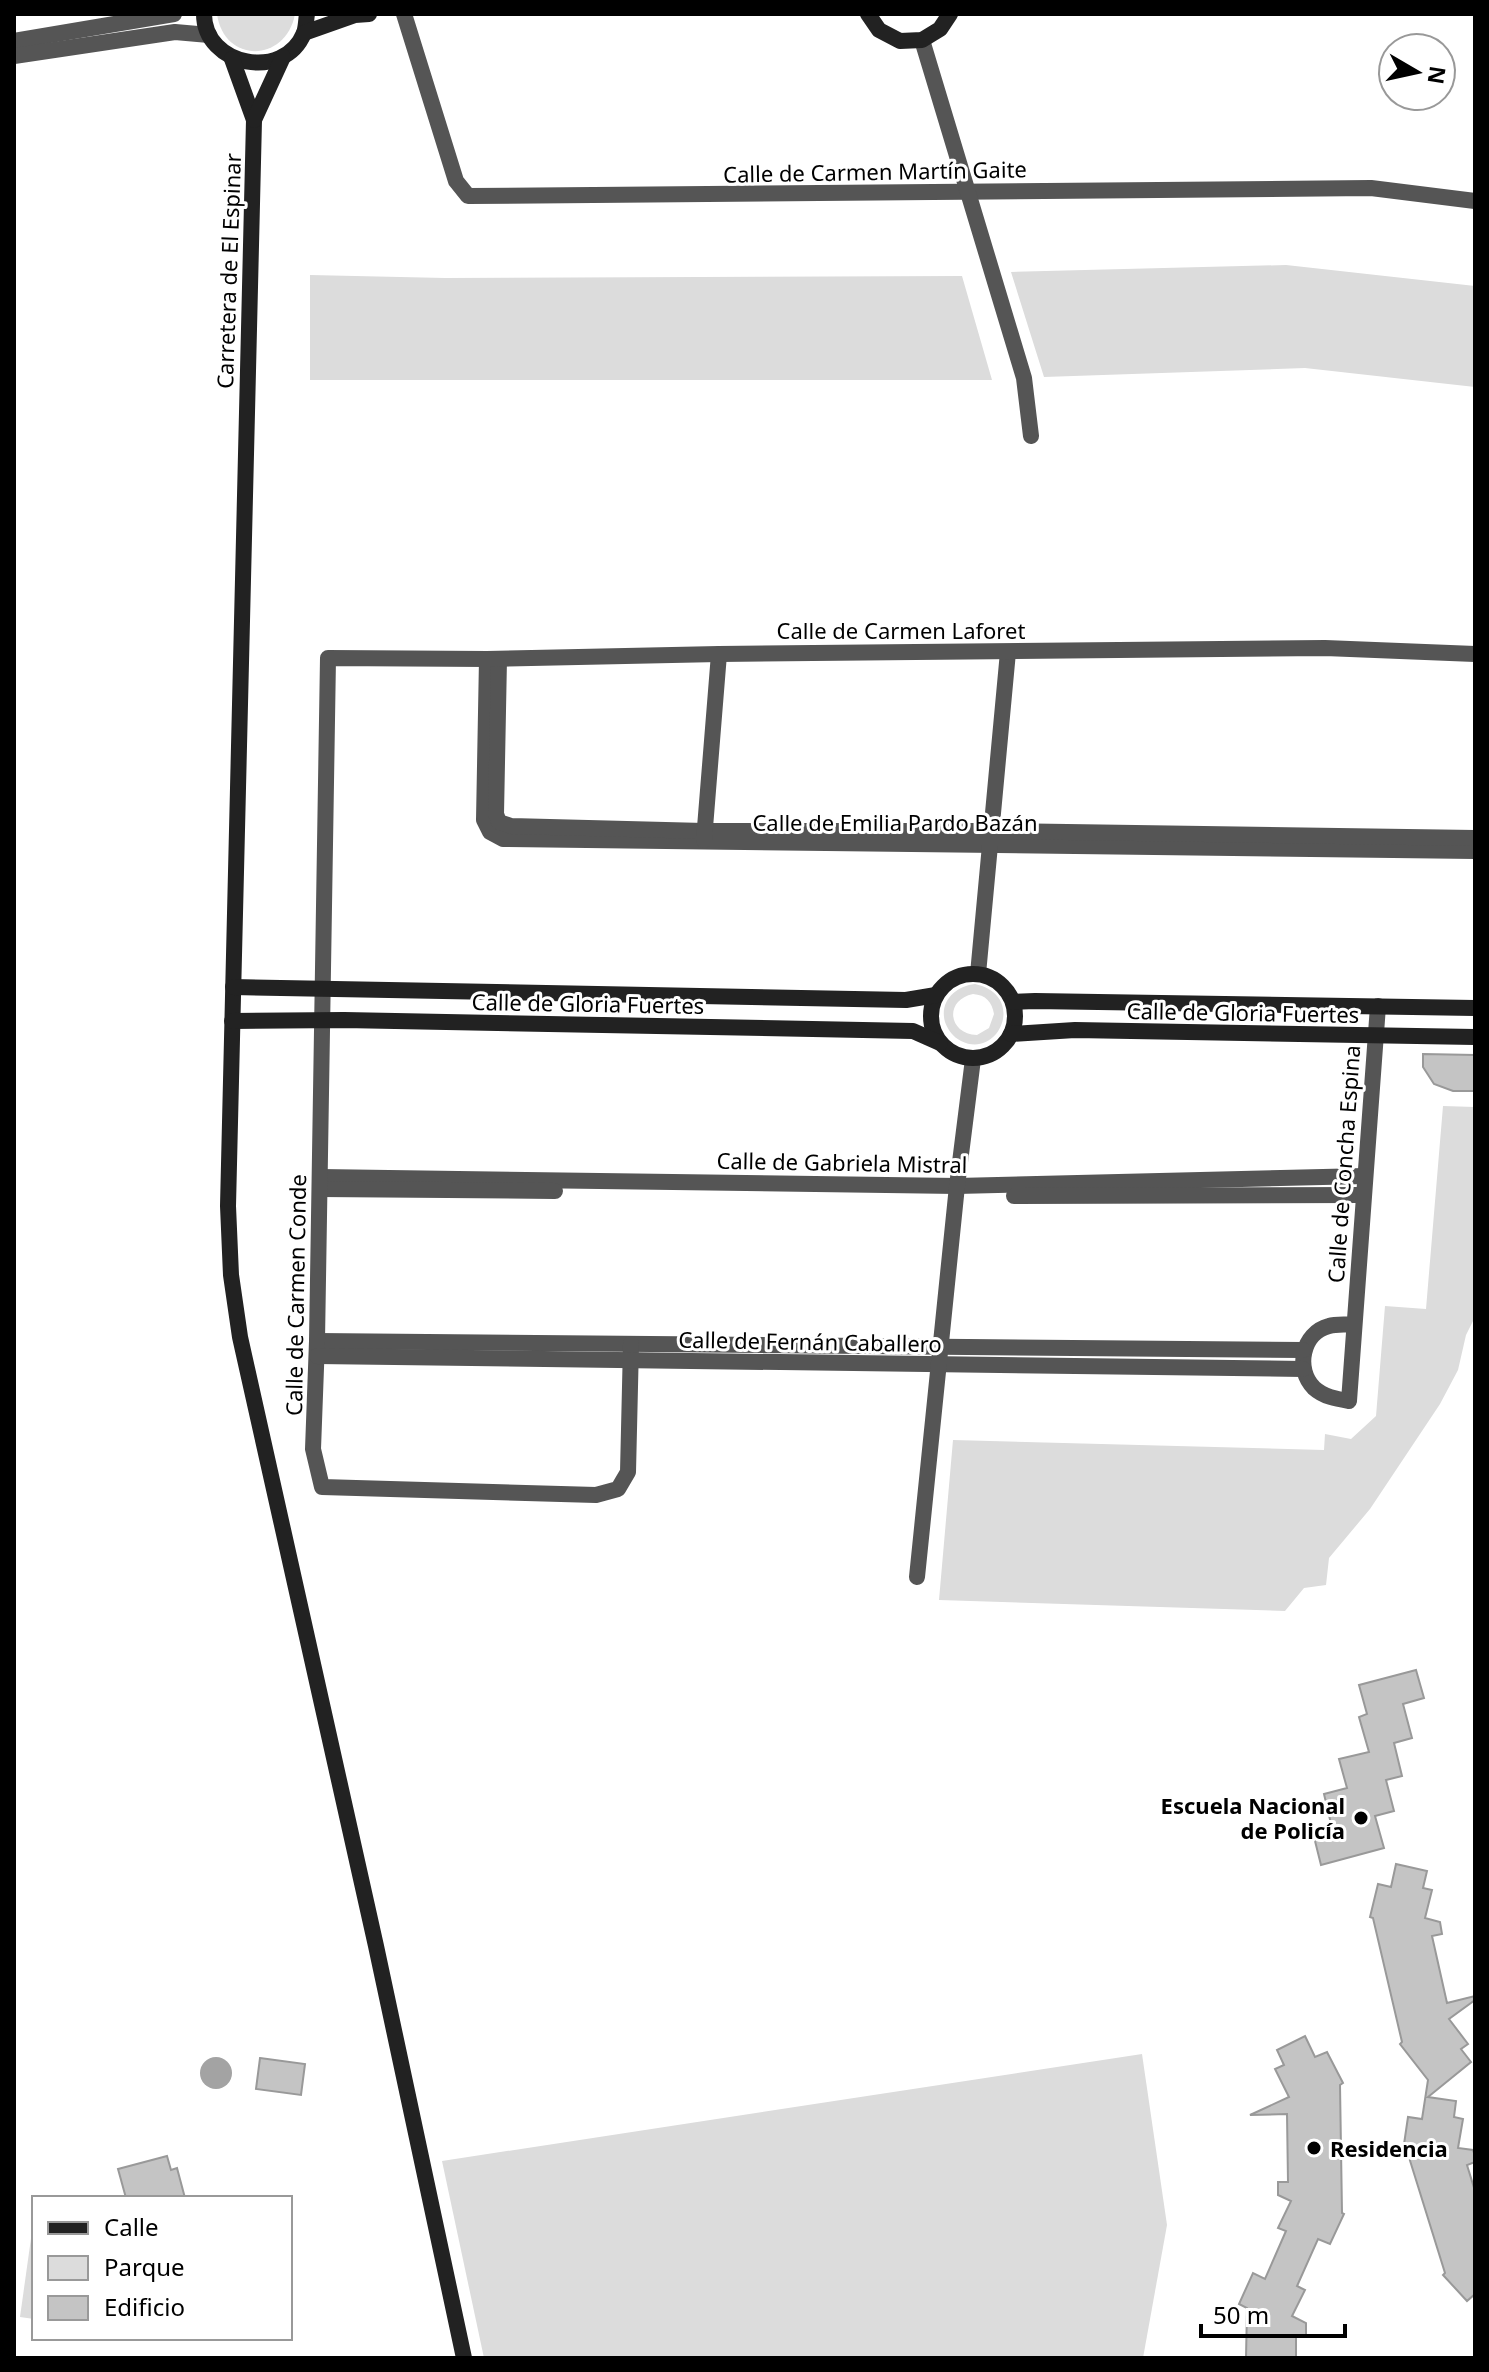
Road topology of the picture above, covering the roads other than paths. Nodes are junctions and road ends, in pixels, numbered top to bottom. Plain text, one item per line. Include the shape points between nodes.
1 (174, 14) edge
2 (204, 14) edge
3 (307, 14) edge
4 (369, 14) edge
5 (404, 14) edge
6 (868, 14) edge
7 (950, 14) edge
8 (304, 33) junction
9 (209, 35) junction
10 (922, 40) junction
11 (14, 41) edge
12 (14, 56) edge
13 (283, 57) junction
14 (232, 59) junction
15 (254, 120) junction
16 (968, 191) junction
17 (1475, 201) edge
18 (1031, 436) dead end
19 (1008, 652) junction
20 (719, 654) junction
21 (1475, 654) edge
22 (328, 658) joint
23 (493, 659) junction
24 (704, 837) junction
25 (991, 838) junction
26 (1475, 838) edge
27 (1475, 851) edge
28 (978, 974) junction
29 (233, 987) junction
30 (323, 989) junction
31 (936, 995) junction
32 (1013, 1002) junction
33 (1378, 1006) junction
34 (1475, 1008) edge
35 (322, 1020) junction
36 (232, 1021) junction
37 (1011, 1034) junction
38 (1374, 1036) junction
39 (1475, 1037) edge
40 (940, 1043) junction
41 (973, 1059) junction
42 (1365, 1176) junction
43 (320, 1183) junction
44 (956, 1191) junction
45 (1363, 1195) junction
46 (1354, 1324) junction
47 (940, 1346) junction
48 (317, 1349) junction
49 (1303, 1350) junction
50 (631, 1352) junction
51 (939, 1364) junction
52 (1303, 1369) junction
53 (917, 1577) dead end
54 (464, 2358) edge

1 - 11 street
2 - 9 street
3 - 8 street
4 - 8 street
5 - 16 street, Calle de Carmen Martín Gaite via 456,181 468,196
6 - 10 street via 879,30 900,41
7 - 10 street via 940,29
8 - 13 street, Carretera de El Espinar
9 - 12 street via 175,32
9 - 14 street
10 - 16 street
13 - 14 street via 258,64
13 - 15 street, Carretera de El Espinar
14 - 15 street, Carretera de El Espinar
15 - 29 street, Carretera de El Espinar
16 - 17 street, Calle de Carmen Martín Gaite via 1371,188
16 - 18 street via 1024,378
19 - 20 street, Calle de Carmen Laforet
19 - 21 street, Calle de Carmen Laforet via 1325,648
19 - 25 street
20 - 23 street, Calle de Carmen Laforet
20 - 24 street
22 - 23 street, Calle de Carmen Laforet
22 - 30 street, Calle de Carmen Conde
23 - 24 street, Calle de Emilia Pardo Bazán via 499,822
24 - 25 street, Calle de Emilia Pardo Bazán
25 - 26 street, Calle de Emilia Pardo Bazán
25 - 27 street, Calle de Emilia Pardo Bazán
25 - 28 street
28 - 31 street via 954,978
28 - 32 street via 999,983
29 - 30 street, Calle de Gloria Fuertes
29 - 36 street, Carretera de El Espinar
30 - 31 street, Calle de Gloria Fuertes via 906,1000
30 - 35 street, Calle de Carmen Conde
31 - 40 street via 931,1024
32 - 33 street, Calle de Gloria Fuertes
32 - 37 street
33 - 34 street, Calle de Gloria Fuertes
33 - 38 street, Calle de Concha Espina
35 - 36 street, Calle de Gloria Fuertes
35 - 40 street, Calle de Gloria Fuertes via 913,1031
35 - 43 street, Calle de Carmen Conde
36 - 54 street, Carretera de El Espinar via 228,1206 240,1337
37 - 38 street, Calle de Gloria Fuertes via 1075,1030
37 - 41 street via 996,1052
38 - 39 street, Calle de Gloria Fuertes
38 - 42 street, Calle de Concha Espina
40 - 41 street
41 - 44 street
42 - 44 street, Calle de Gabriela Mistral
42 - 45 street, Calle de Concha Espina
43 - 44 street, Calle de Gabriela Mistral
43 - 48 street, Calle de Carmen Conde
44 - 45 street, Calle de Gabriela Mistral
44 - 47 street
45 - 46 street, Calle de Concha Espina
46 - 49 street via 1326,1326
46 - 52 street, Calle de Concha Espina via 1349,1401 1333,1399 1314,1387
47 - 49 street, Calle de Fernán Caballero
47 - 50 street, Calle de Fernán Caballero
47 - 51 street
48 - 50 street, Calle de Fernán Caballero
48 - 50 street, Calle de Carmen Conde via 313,1449 322,1487 596,1495 618,1489 628,1472
49 - 52 street
50 - 51 street, Calle de Fernán Caballero
51 - 52 street, Calle de Fernán Caballero
51 - 53 street

